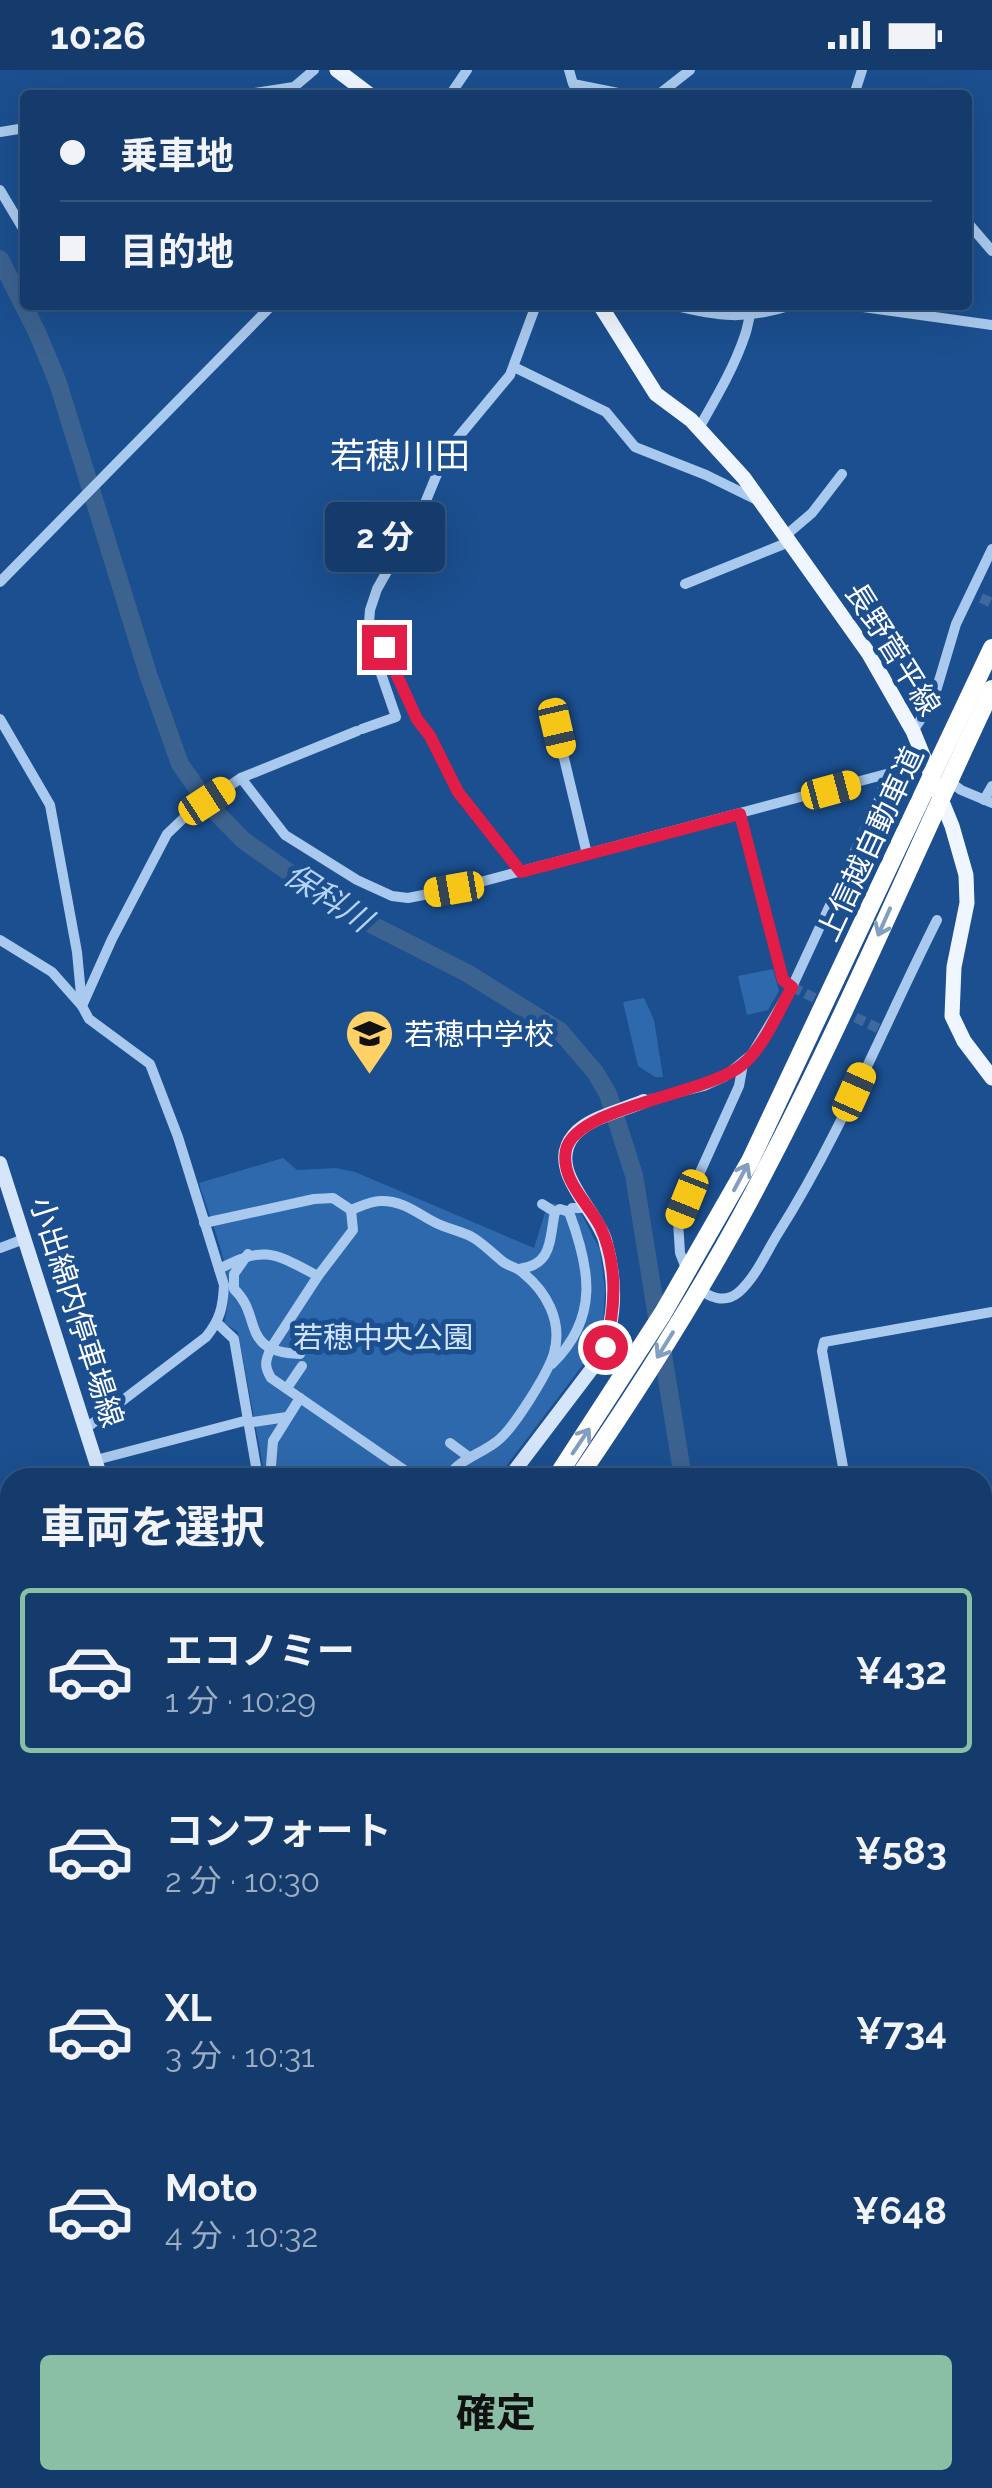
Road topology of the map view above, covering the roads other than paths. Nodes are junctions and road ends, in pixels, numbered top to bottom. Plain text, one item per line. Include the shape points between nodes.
1 (314, 70) edge
2 (338, 70) edge
3 (568, 70) edge
4 (690, 70) edge
5 (274, 90) edge
6 (364, 90) edge
7 (603, 90) edge
8 (664, 90) edge
9 (0, 190) edge
10 (20, 224) edge
11 (972, 228) edge
12 (992, 251) edge
13 (267, 310) edge
14 (534, 310) edge
15 (603, 310) edge
16 (695, 310) edge
17 (751, 310) edge
18 (773, 310) edge
19 (885, 310) edge
20 (747, 317) junction
21 (992, 325) edge
22 (514, 367) junction
23 (698, 428) junction
24 (842, 474) dead end
25 (760, 502) junction
26 (787, 539) junction
27 (992, 549) edge
28 (0, 582) edge
29 (685, 584) dead end
30 (384, 647) dead end
31 (992, 648) edge
32 (992, 689) edge
33 (0, 719) edge
34 (557, 728) dead end
35 (914, 731) junction
36 (928, 763) junction
37 (882, 776) junction
38 (240, 778) junction
39 (992, 786) edge
40 (988, 802) edge
41 (740, 814) junction
42 (587, 854) junction
43 (521, 872) junction
44 (937, 920) dead end
45 (0, 940) edge
46 (792, 987) junction
47 (82, 1006) junction
48 (743, 1064) junction
49 (992, 1078) edge
50 (644, 1101) joint
51 (0, 1162) edge
52 (542, 1204) dead end
53 (589, 1208) junction
54 (351, 1210) junction
55 (556, 1212) junction
56 (569, 1212) junction
57 (204, 1223) junction
58 (24, 1239) junction
59 (0, 1248) edge
60 (248, 1254) junction
61 (701, 1267) junction
62 (219, 1268) junction
63 (518, 1269) junction
64 (318, 1276) junction
65 (992, 1312) edge
66 (217, 1323) junction
67 (271, 1348) junction
68 (548, 1368) junction
69 (287, 1388) junction
70 (300, 1398) junction
71 (612, 1411) junction
72 (287, 1417) junction
73 (250, 1421) junction
74 (86, 1429) junction
75 (450, 1443) dead end
76 (469, 1457) junction
77 (96, 1460) junction
78 (98, 1468) edge
79 (257, 1468) edge
80 (271, 1468) edge
81 (402, 1468) edge
82 (457, 1468) edge
83 (517, 1468) edge
84 (564, 1468) edge
85 (583, 1468) edge
86 (843, 1468) edge
87 (992, 1699) edge
88 (992, 1708) edge

1 - 5 street via 294,87
2 - 6 main road
3 - 7 street via 573,84
4 - 8 street
9 - 10 street
11 - 12 street
13 - 28 street
14 - 22 street
15 - 23 main road, 長野菅平線 via 656,394
16 - 20 street
17 - 20 street
18 - 20 street
19 - 21 street
20 - 23 street via 747,331
22 - 25 street via 606,412 635,448
22 - 38 street via 446,452 376,589 368,636 396,717
23 - 25 main road, 長野菅平線
24 - 26 street
25 - 26 main road, 長野菅平線
26 - 29 street
26 - 35 main road, 長野菅平線
27 - 35 street via 976,596 956,624 934,701
30 - 43 street via 458,792
61 -> 31 highway, 上信越自動車道
32 -> 61 highway, 上信越自動車道 via 805,1092
33 - 47 street via 50,806
34 - 42 street
35 - 36 main road, 長野菅平線
36 - 37 street
36 - 40 street via 960,790
36 - 49 main road, 長野菅平線 via 968,888 952,1016
37 - 41 street
37 - 46 street via 882,793
38 - 43 street via 285,834 392,896
38 - 47 street via 167,834
39 - 40 street
41 - 42 street
41 - 46 street via 783,980
42 - 43 street
44 - 48 street via 806,1190 738,1293 716,1299 683,1265 678,1221
45 - 47 street via 52,972
46 - 48 street
47 - 57 street via 89,1019 150,1064
48 - 50 street via 704,1086
50 - 53 street via 573,1136 566,1162
51 - 58 street, 小出綿内停車場線
52 - 55 street
53 - 56 street
53 - 83 street via 605,1240 615,1295 605,1347
54 - 57 street via 333,1198 314,1199
54 - 63 street via 380,1200 411,1207
54 - 64 street via 353,1230
55 - 56 street
55 - 63 street via 546,1256
56 - 68 street via 588,1274 584,1313
57 - 62 street
58 - 59 street
58 - 74 street, 小出綿内停車場線
60 - 62 street
60 - 64 street via 270,1253
60 - 67 street via 234,1274 234,1289 252,1330
61 - 71 highway, 上信越自動車道
62 - 66 street via 224,1285
63 - 68 street via 543,1292 555,1318
64 - 67 street
65 - 86 street via 824,1342
66 - 73 street via 234,1339
66 - 74 street
67 - 69 street via 266,1370
67 - 69 street via 301,1360
68 - 76 street via 518,1422
69 - 70 street
70 - 72 street
70 - 81 street
84 -> 71 highway, 上信越自動車道
71 - 85 highway, 上信越自動車道
72 - 73 street
72 - 80 street via 273,1441
73 - 77 street
73 - 79 street
74 - 77 street, 小出綿内停車場線
75 - 76 street
76 - 82 street
77 - 78 street, 小出綿内停車場線
87 - 88 street

